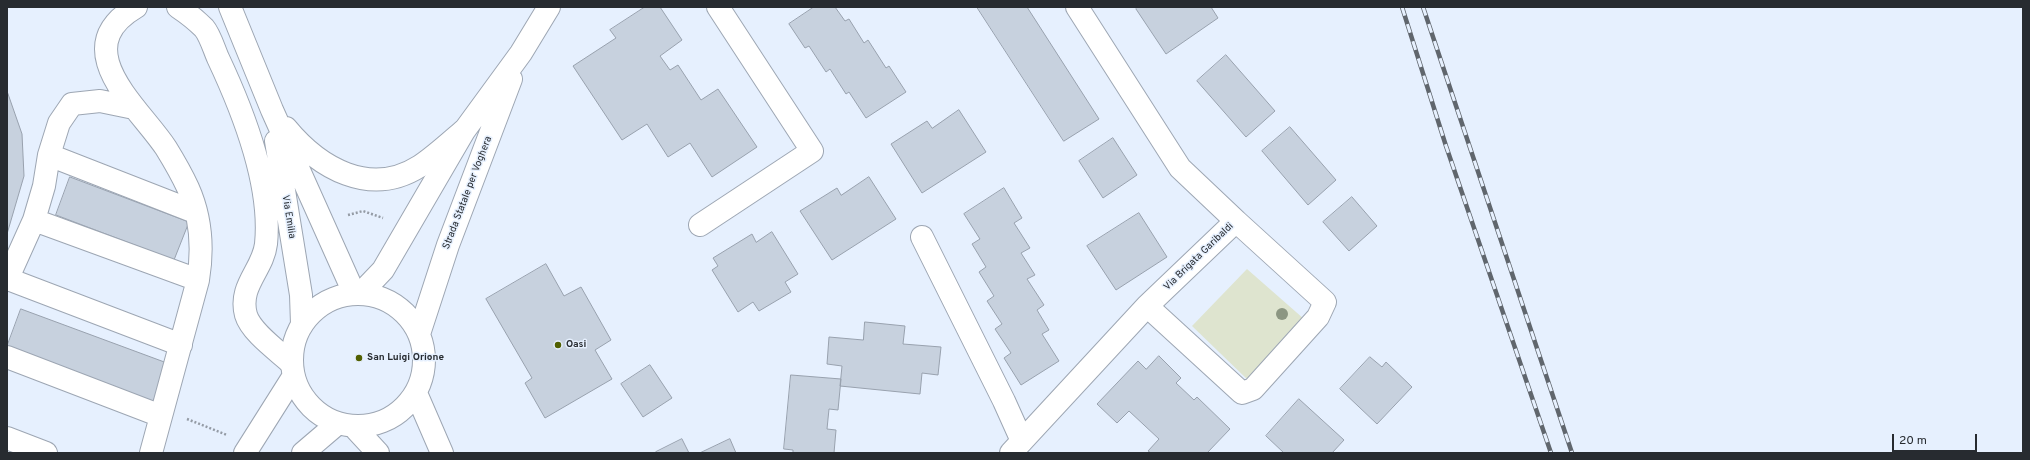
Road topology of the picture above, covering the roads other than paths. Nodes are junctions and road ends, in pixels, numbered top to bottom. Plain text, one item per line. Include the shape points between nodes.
1 (136, 7) edge
2 (178, 7) edge
3 (230, 7) edge
4 (549, 7) edge
5 (718, 7) edge
6 (1077, 7) edge
7 (521, 53) junction
8 (134, 108) junction
9 (272, 110) junction
10 (464, 131) junction
11 (49, 155) junction
12 (195, 212) junction
13 (34, 220) junction
14 (1236, 221) junction
15 (700, 225) dead end
16 (922, 237) dead end
17 (7, 279) edge
18 (198, 280) junction
19 (357, 293) junction
20 (1147, 306) junction
21 (302, 324) junction
22 (419, 334) junction
23 (181, 346) junction
24 (7, 357) edge
25 (292, 370) junction
26 (416, 393) junction
27 (162, 413) junction
28 (346, 426) junction
29 (7, 438) edge
30 (1016, 447) edge
31 (246, 450) edge
32 (46, 453) edge
33 (151, 453) edge
34 (303, 453) edge
35 (378, 453) edge
36 (442, 453) edge

1 - 8 street via 124,14 108,36 106,59 117,84
2 - 25 street via 205,29 235,94 256,156 267,212 266,242 265,253 250,278 244,301 246,316
3 - 9 street, Via Emilia
4 - 7 street, Strada Statale per Voghera
5 - 15 street via 812,151
6 - 14 street, Via Brigata Garibaldi via 1180,168
7 - 10 street, Strada Statale per Voghera
7 - 22 street, Strada Statale per Voghera via 448,245
8 - 11 street via 100,101 72,104 59,123
8 - 12 street via 166,148 189,189
9 - 10 street via 302,146 328,166 362,179 388,180 419,167
9 - 19 street, Via Emilia
9 - 21 street, Via Emilia via 301,295
10 - 19 street, Strada Statale per Voghera via 383,270
11 - 12 street
11 - 13 street via 44,186
12 - 18 street via 201,236
13 - 17 street
13 - 18 street
14 - 20 street, Via Brigata Garibaldi
14 - 20 street via 1325,302 1318,317 1253,389 1242,393
16 - 30 street via 1004,401
17 - 23 street
18 - 23 street
19 - 21 street via 333,298 315,308
19 - 22 street via 379,296 396,305 410,318
20 - 30 street, Via Brigata Garibaldi
21 - 25 street via 293,343
22 - 26 street via 424,354 423,374
23 - 27 street
24 - 27 street
25 - 28 street via 302,397 317,414
25 - 31 street
26 - 28 street via 404,408 390,418 373,425
26 - 36 street
27 - 33 street
28 - 34 street
28 - 35 street
29 - 32 street

